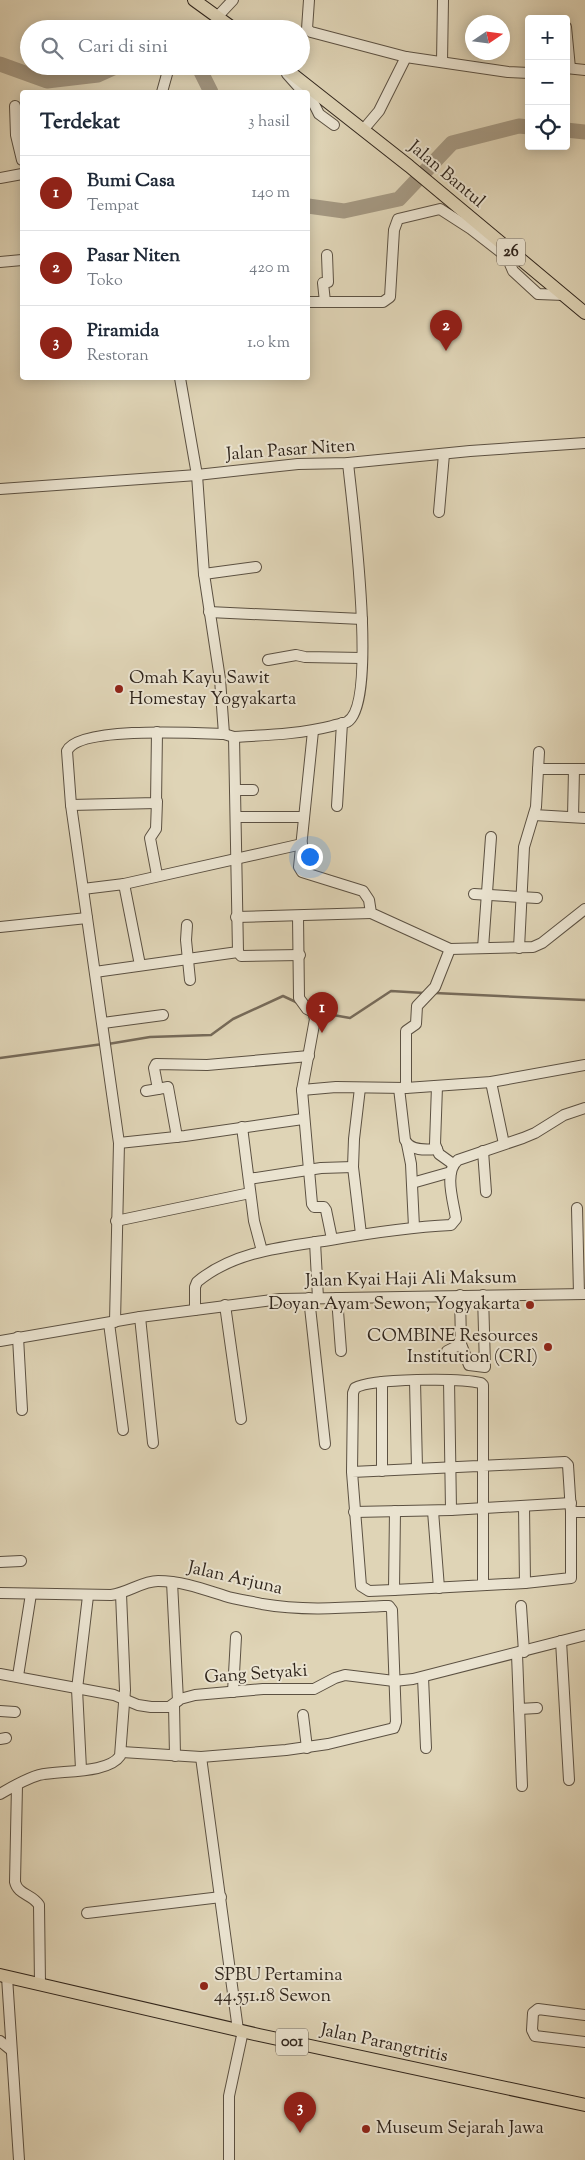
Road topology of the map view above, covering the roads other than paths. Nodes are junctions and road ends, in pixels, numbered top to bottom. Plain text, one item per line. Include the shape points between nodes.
1 (194, 0) edge
2 (232, 0) edge
3 (309, 0) edge
4 (443, 0) edge
5 (221, 14) junction
6 (226, 20) edge
7 (308, 20) edge
8 (310, 33) edge
9 (406, 57) junction
10 (442, 62) junction
11 (570, 68) edge
12 (585, 70) edge
13 (525, 73) edge
14 (167, 75) edge
15 (287, 75) edge
16 (293, 75) edge
17 (163, 90) edge
18 (301, 90) edge
19 (310, 99) edge
20 (15, 106) dead end
21 (334, 125) dead end
22 (366, 127) junction
23 (20, 152) edge
24 (20, 174) edge
25 (0, 178) edge
26 (327, 255) dead end
27 (509, 255) junction
28 (20, 260) edge
29 (0, 262) edge
30 (310, 302) edge
31 (325, 302) junction
32 (585, 312) edge
33 (180, 380) edge
34 (585, 443) edge
35 (444, 454) junction
36 (348, 463) junction
37 (197, 475) junction
38 (0, 489) edge
39 (439, 512) dead end
40 (256, 567) dead end
41 (204, 574) junction
42 (209, 612) junction
43 (362, 619) junction
44 (362, 658) junction
45 (268, 660) dead end
46 (342, 723) junction
47 (312, 731) junction
48 (157, 732) junction
49 (229, 735) junction
50 (539, 752) dead end
51 (538, 769) junction
52 (580, 769) edge
53 (235, 790) junction
54 (253, 790) dead end
55 (157, 801) junction
56 (71, 805) junction
57 (337, 806) dead end
58 (534, 815) junction
59 (236, 817) junction
60 (304, 817) junction
61 (573, 817) junction
62 (585, 818) edge
63 (491, 837) dead end
64 (302, 844) junction
65 (235, 858) junction
66 (156, 875) junction
67 (124, 884) junction
68 (83, 889) junction
69 (474, 894) dead end
70 (488, 895) junction
71 (521, 896) junction
72 (538, 898) dead end
73 (585, 909) edge
74 (371, 913) junction
75 (298, 916) junction
76 (236, 917) junction
77 (88, 918) junction
78 (187, 925) dead end
79 (0, 927) edge
80 (483, 948) junction
81 (519, 948) junction
82 (450, 949) junction
83 (238, 952) junction
84 (300, 955) junction
85 (188, 958) junction
86 (140, 965) junction
87 (95, 972) junction
88 (190, 980) dead end
89 (163, 1014) dead end
90 (103, 1023) junction
91 (309, 1056) junction
92 (585, 1065) edge
93 (490, 1082) junction
94 (437, 1086) junction
95 (360, 1088) junction
96 (403, 1088) junction
97 (158, 1089) junction
98 (302, 1090) junction
99 (146, 1091) dead end
100 (585, 1108) edge
101 (304, 1119) junction
102 (242, 1127) junction
103 (177, 1137) junction
104 (119, 1143) junction
105 (407, 1144) junction
106 (504, 1144) junction
107 (437, 1149) junction
108 (483, 1151) junction
109 (352, 1167) junction
110 (452, 1168) junction
111 (308, 1170) junction
112 (249, 1179) junction
113 (412, 1183) junction
114 (486, 1192) dead end
115 (250, 1193) junction
116 (577, 1208) dead end
117 (116, 1221) junction
118 (414, 1227) junction
119 (361, 1234) junction
120 (332, 1239) junction
121 (315, 1242) junction
122 (262, 1251) junction
123 (582, 1294) edge
124 (460, 1295) junction
125 (484, 1295) junction
126 (314, 1298) junction
127 (337, 1298) junction
128 (225, 1305) junction
129 (195, 1310) junction
130 (140, 1317) junction
131 (112, 1322) junction
132 (18, 1338) junction
133 (0, 1341) edge
134 (461, 1344) junction
135 (341, 1351) dead end
136 (447, 1351) dead end
137 (449, 1380) junction
138 (415, 1381) junction
139 (382, 1382) junction
140 (22, 1410) dead end
141 (241, 1419) dead end
142 (123, 1430) dead end
143 (153, 1443) dead end
144 (325, 1444) dead end
145 (481, 1465) junction
146 (450, 1466) junction
147 (417, 1468) junction
148 (382, 1471) junction
149 (352, 1472) junction
150 (524, 1506) junction
151 (571, 1507) junction
152 (482, 1509) junction
153 (451, 1510) junction
154 (395, 1511) junction
155 (433, 1511) junction
156 (354, 1512) junction
157 (585, 1512) edge
158 (21, 1560) dead end
159 (0, 1562) edge
160 (172, 1582) junction
161 (525, 1583) junction
162 (483, 1585) junction
163 (439, 1588) junction
164 (394, 1590) junction
165 (0, 1593) edge
166 (31, 1594) junction
167 (121, 1594) junction
168 (88, 1596) junction
169 (521, 1606) dead end
170 (585, 1635) edge
171 (236, 1637) dead end
172 (561, 1641) junction
173 (520, 1653) junction
174 (0, 1674) edge
175 (18, 1676) junction
176 (423, 1677) junction
177 (394, 1681) junction
178 (77, 1689) junction
179 (233, 1692) junction
180 (123, 1698) junction
181 (176, 1703) junction
182 (536, 1708) dead end
183 (519, 1709) junction
184 (0, 1711) edge
185 (15, 1712) dead end
186 (302, 1715) dead end
187 (307, 1748) junction
188 (426, 1748) dead end
189 (122, 1752) junction
190 (175, 1756) junction
191 (200, 1757) junction
192 (80, 1769) junction
193 (569, 1780) dead end
194 (17, 1785) junction
195 (522, 1786) dead end
196 (0, 1794) edge
197 (221, 1898) junction
198 (87, 1913) dead end
199 (3, 1976) edge
200 (40, 1984) junction
201 (585, 2015) edge
202 (241, 2031) junction
203 (0, 2041) edge
204 (585, 2042) edge
205 (11, 2050) junction
206 (585, 2105) edge
207 (19, 2160) edge
208 (229, 2160) edge

1 - 5 main road
2 - 5 street
3 - 7 street
4 - 10 street
5 - 6 main road
8 - 9 street
9 - 10 street
9 - 22 street via 379,111
10 - 13 street
11 - 12 street
14 - 17 street
15 - 18 street
16 - 22 main road, Jalan Bantul / 26
19 - 21 street via 318,114
20 - 23 street
22 - 27 main road, Jalan Bantul / 26
24 - 25 street
26 - 31 street via 328,282 323,283
27 - 31 street via 445,211 437,209 419,213 396,221 388,300
27 - 32 main road, Jalan Bantul / 26
28 - 29 street
30 - 31 street
33 - 37 street
34 - 35 street, Jalan Pasar Niten
35 - 36 street, Jalan Pasar Niten
35 - 39 street
36 - 37 street, Jalan Pasar Niten via 298,464
36 - 43 street
37 - 38 street, Jalan Pasar Niten
37 - 41 street
40 - 41 street
41 - 42 street
42 - 43 street
42 - 49 street
43 - 44 street
44 - 45 street via 296,655
44 - 46 street via 359,702 355,713
46 - 47 street
46 - 57 street
47 - 49 street
47 - 60 street
48 - 49 street
48 - 55 street
48 - 56 street via 91,737 69,747 66,756
49 - 53 street
50 - 51 street
51 - 52 street
51 - 58 street
52 - 61 street
53 - 54 street
53 - 59 street
55 - 56 street via 153,804
55 - 66 street via 156,829 150,838
56 - 68 street
58 - 61 street
58 - 71 street via 525,841
59 - 60 street
59 - 65 street
60 - 64 street
61 - 62 street
63 - 70 street
64 - 65 street
64 - 74 street via 299,867 302,872 363,891 369,900
65 - 66 street
65 - 76 street
66 - 67 street
67 - 68 street
67 - 86 street
68 - 77 street
69 - 70 street
70 - 71 street
70 - 80 street
71 - 72 street
71 - 81 street
73 - 81 street via 539,945
74 - 75 street
74 - 82 street
75 - 76 street
75 - 84 street
76 - 83 street
77 - 79 street
77 - 87 street
78 - 85 street
80 - 81 street
80 - 82 street
82 - 96 street via 435,987 417,1006 416,1024 405,1033
83 - 84 street via 241,956
83 - 85 street
84 - 91 street via 299,998 313,1012 315,1019
85 - 86 street
85 - 88 street
86 - 87 street
87 - 90 street
89 - 90 street
90 - 104 street
91 - 97 street via 207,1065 158,1063 154,1068
91 - 98 street
92 - 93 street
93 - 94 street
93 - 106 street
94 - 96 street
94 - 107 street
95 - 96 street
95 - 98 street
95 - 109 street
96 - 105 street
97 - 99 street
97 - 103 street via 168,1087
98 - 101 street
100 - 106 street via 564,1115 535,1133
101 - 102 street
101 - 111 street
102 - 103 street
102 - 112 street
103 - 104 street
104 - 117 street
105 - 107 street via 413,1148
105 - 113 street
106 - 108 street
107 - 110 street
108 - 110 street
108 - 114 street
109 - 111 street
109 - 119 street
110 - 113 street
110 - 118 street via 455,1223
111 - 112 street
111 - 120 street via 312,1204 326,1210
112 - 115 street
113 - 118 street
115 - 117 street
115 - 122 street
116 - 123 street
117 - 131 street
118 - 119 street
119 - 120 street
120 - 121 street
121 - 122 street
121 - 126 street
122 - 129 street via 230,1262 199,1280 195,1287
123 - 125 street, Jalan Kyai Haji Ali Maksum
124 - 125 street, Jalan Kyai Haji Ali Maksum
124 - 127 street, Jalan Kyai Haji Ali Maksum
124 - 134 street
125 - 134 street via 485,1367 469,1365
126 - 127 street, Jalan Kyai Haji Ali Maksum
126 - 128 street, Jalan Kyai Haji Ali Maksum
126 - 144 street
127 - 135 street
128 - 129 street, Jalan Kyai Haji Ali Maksum
128 - 141 street
129 - 130 street, Jalan Kyai Haji Ali Maksum
130 - 131 street, Jalan Kyai Haji Ali Maksum
130 - 143 street
131 - 132 street, Jalan Kyai Haji Ali Maksum
131 - 142 street
132 - 133 street, Jalan Kyai Haji Ali Maksum
132 - 140 street
134 - 136 street
137 - 138 street
137 - 145 street via 480,1382 483,1385
137 - 146 street
138 - 139 street
138 - 147 street
139 - 148 street
139 - 149 street via 357,1386 354,1390
145 - 146 street
145 - 151 street via 565,1462 568,1465
145 - 152 street
146 - 147 street
146 - 153 street
147 - 148 street
148 - 149 street
149 - 156 street
150 - 151 street
150 - 152 street
150 - 161 street
151 - 157 street
151 - 161 street via 570,1578
152 - 153 street
152 - 162 street
153 - 155 street
154 - 155 street
154 - 156 street
154 - 164 street
155 - 163 street
156 - 164 street via 361,1586 369,1591
158 - 159 street
160 - 167 street, Jalan Arjuna via 150,1581
160 - 177 street, Jalan Arjuna via 284,1607 389,1606 393,1616
160 - 181 street
161 - 162 street
162 - 163 street
163 - 164 street
165 - 166 street, Jalan Arjuna
166 - 168 street, Jalan Arjuna
166 - 175 street
167 - 168 street, Jalan Arjuna
167 - 180 street
168 - 178 street
169 - 173 street
170 - 172 street, Gang Setyaki
171 - 179 street
172 - 173 street, Gang Setyaki
172 - 193 street
173 - 176 street, Gang Setyaki
173 - 183 street
174 - 175 street, Gang Setyaki
175 - 178 street, Gang Setyaki
176 - 177 street, Gang Setyaki
176 - 188 street
177 - 179 street, Gang Setyaki via 345,1675 314,1689
177 - 187 street via 394,1728
178 - 180 street, Gang Setyaki
178 - 192 street
179 - 181 street, Gang Setyaki via 189,1696
180 - 181 street, Gang Setyaki via 144,1706 169,1707
180 - 189 street
181 - 190 street
182 - 183 street
183 - 195 street
184 - 185 street
186 - 187 street
187 - 191 street
189 - 190 street
189 - 192 street via 110,1765
190 - 191 street
191 - 197 street
192 - 194 street via 39,1775
194 - 196 street
194 - 200 street via 15,1882 17,1889 39,1904
197 - 198 street
197 - 202 street
199 - 200 main road, Jalan Parangtritis / 001
199 - 205 street
200 - 202 main road, Jalan Parangtritis / 001
201 - 204 street via 538,2009 533,2013 532,2030 535,2036
202 - 206 main road, Jalan Parangtritis / 001
202 - 208 street via 229,2089
203 - 205 street
205 - 207 street

